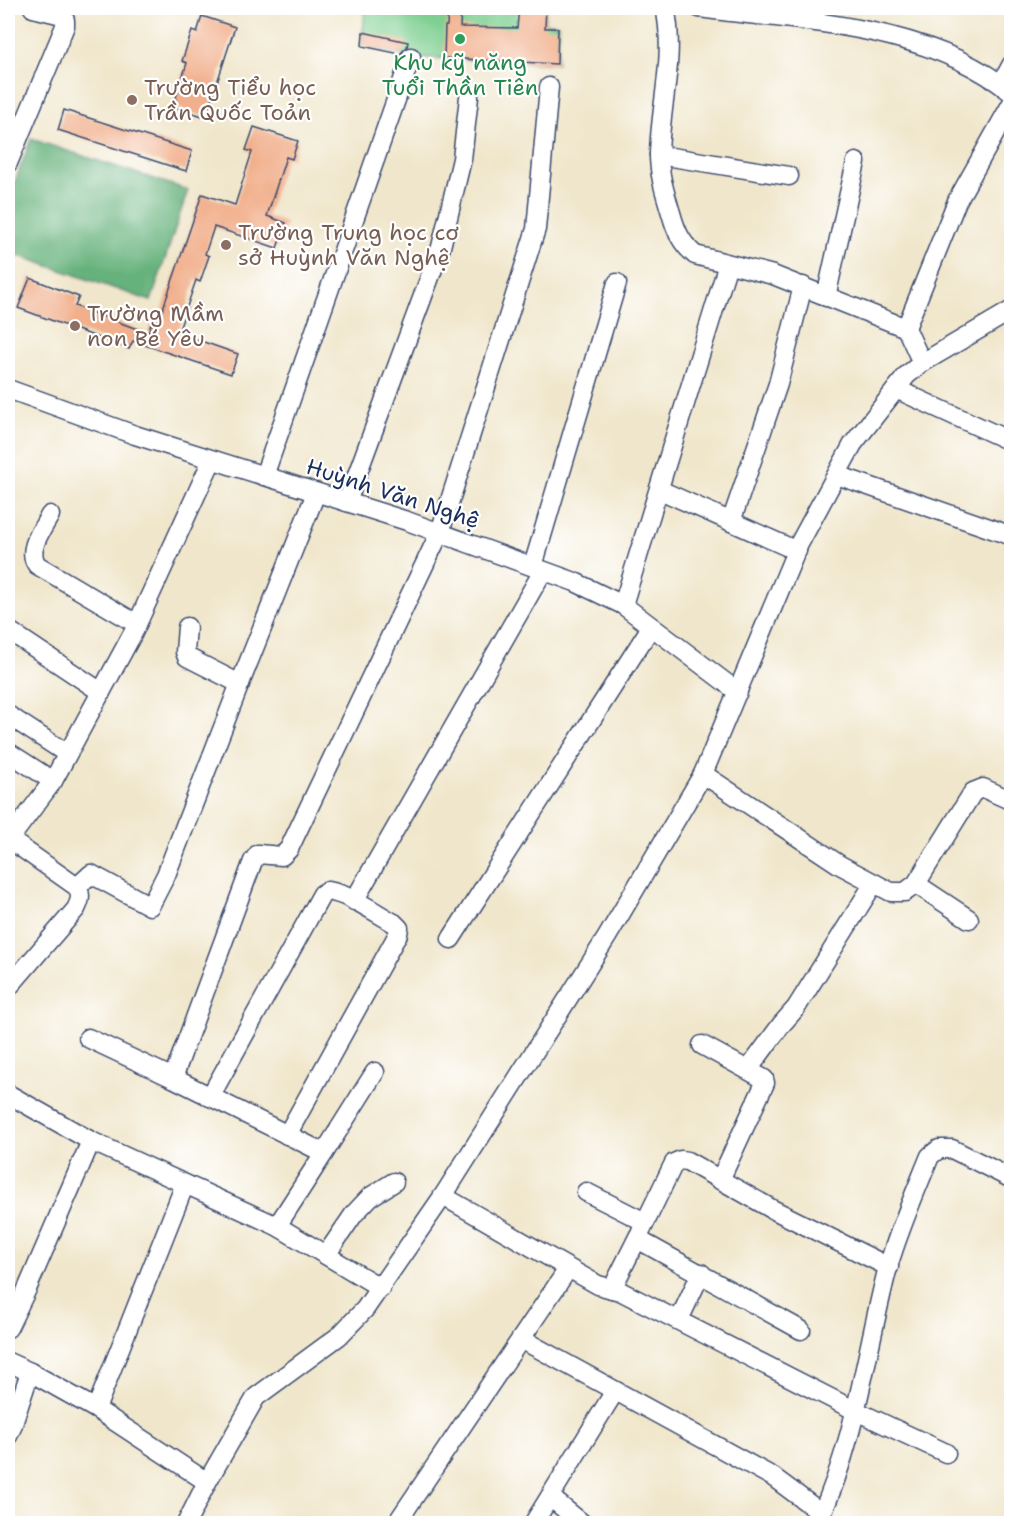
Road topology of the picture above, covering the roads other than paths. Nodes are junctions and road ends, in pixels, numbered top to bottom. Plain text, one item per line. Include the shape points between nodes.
1 (33, 8) edge
2 (666, 8) edge
3 (699, 8) edge
4 (411, 57) dead end
5 (1011, 64) edge
6 (549, 87) dead end
7 (1006, 89) edge
8 (469, 97) dead end
9 (1011, 103) edge
10 (659, 155) junction
11 (856, 162) dead end
12 (8, 163) edge
13 (789, 176) dead end
14 (728, 264) junction
15 (618, 283) dead end
16 (803, 286) junction
17 (826, 297) junction
18 (1011, 310) edge
19 (906, 328) junction
20 (922, 363) junction
21 (8, 389) edge
22 (896, 389) junction
23 (1011, 442) edge
24 (212, 460) junction
25 (837, 475) junction
26 (264, 476) junction
27 (660, 490) junction
28 (316, 493) junction
29 (347, 502) junction
30 (50, 515) dead end
31 (731, 522) junction
32 (440, 532) junction
33 (1011, 536) edge
34 (797, 551) junction
35 (538, 568) junction
36 (623, 606) junction
37 (137, 624) junction
38 (187, 627) dead end
39 (651, 627) junction
40 (8, 630) edge
41 (240, 684) junction
42 (101, 692) junction
43 (738, 692) junction
44 (8, 715) edge
45 (8, 752) edge
46 (66, 753) junction
47 (703, 774) junction
48 (53, 781) junction
49 (1011, 801) edge
50 (8, 840) edge
51 (874, 883) junction
52 (916, 884) junction
53 (77, 887) junction
54 (354, 901) junction
55 (969, 919) dead end
56 (451, 939) dead end
57 (8, 988) edge
58 (88, 1038) dead end
59 (702, 1046) dead end
60 (748, 1070) junction
61 (375, 1072) dead end
62 (173, 1078) junction
63 (8, 1094) edge
64 (210, 1097) junction
65 (287, 1135) junction
66 (91, 1141) junction
67 (324, 1153) junction
68 (1011, 1179) edge
69 (720, 1180) junction
70 (394, 1182) dead end
71 (186, 1184) junction
72 (586, 1192) dead end
73 (443, 1196) junction
74 (277, 1226) junction
75 (642, 1228) junction
76 (326, 1255) junction
77 (889, 1267) junction
78 (568, 1269) junction
79 (701, 1274) junction
80 (381, 1288) junction
81 (612, 1289) junction
82 (14, 1300) edge
83 (679, 1320) junction
84 (8, 1328) edge
85 (801, 1329) dead end
86 (521, 1340) junction
87 (8, 1362) edge
88 (30, 1372) junction
89 (615, 1391) junction
90 (96, 1408) junction
91 (854, 1410) junction
92 (8, 1436) edge
93 (946, 1453) dead end
94 (207, 1482) junction
95 (550, 1497) junction
96 (820, 1521) edge
97 (399, 1522) edge
98 (539, 1522) edge
99 (186, 1524) edge
100 (583, 1524) edge

1 - 12 street via 62,15 65,26
2 - 10 street via 668,44
3 - 7 street via 814,22 893,37 971,64
4 - 26 street
5 - 7 street
6 - 32 street via 536,230
8 - 29 street via 462,159 441,247
9 - 19 street via 957,201
10 - 13 street
10 - 14 street via 661,182 679,237 695,255
11 - 17 street
14 - 16 street
14 - 27 street
15 - 35 street
16 - 17 street
16 - 31 street via 778,384
17 - 19 street
18 - 20 street
19 - 20 street
20 - 22 street
21 - 24 street, Huỳnh Văn Nghệ
22 - 23 street
22 - 25 street via 853,444
24 - 26 street, Huỳnh Văn Nghệ
24 - 37 street
25 - 33 street
25 - 34 street
26 - 28 street, Huỳnh Văn Nghệ
27 - 31 street
27 - 36 street
28 - 29 street, Huỳnh Văn Nghệ
28 - 41 street
29 - 32 street, Huỳnh Văn Nghệ
30 - 37 street via 32,559
31 - 34 street
32 - 35 street, Huỳnh Văn Nghệ
32 - 62 street via 288,849 282,856 258,854 254,861
34 - 43 street
35 - 36 street, Huỳnh Văn Nghệ
35 - 54 street
36 - 39 street, Huỳnh Văn Nghệ
37 - 42 street
38 - 41 street via 187,657
39 - 43 street, Huỳnh Văn Nghệ
39 - 56 street
40 - 42 street
41 - 53 street via 166,875 150,906 91,874
42 - 46 street
43 - 47 street
44 - 46 street
45 - 48 street
46 - 48 street
47 - 51 street via 840,865
47 - 73 street via 607,937
48 - 50 street
49 - 52 street via 983,788 973,792
50 - 53 street
51 - 52 street via 891,892 906,892
51 - 60 street via 796,1008
52 - 55 street
53 - 57 street via 80,901 76,909
54 - 64 street via 333,892 322,894
54 - 65 street via 394,923 398,934
58 - 62 street
59 - 60 street
60 - 69 street via 765,1083
61 - 67 street
62 - 64 street
63 - 66 street
64 - 65 street
65 - 67 street
66 - 71 street
66 - 82 street
67 - 74 street
68 - 77 street via 952,1149 939,1149 930,1156
69 - 75 street via 687,1161 674,1163
69 - 77 street
70 - 76 street via 370,1197 354,1214
71 - 74 street
71 - 90 street
72 - 75 street
73 - 78 street
73 - 80 street
74 - 76 street
75 - 79 street via 639,1240
75 - 81 street
76 - 80 street
77 - 91 street
78 - 81 street
78 - 86 street
79 - 83 street
79 - 85 street
80 - 94 street via 339,1336 256,1397
81 - 83 street
82 - 84 street
83 - 91 street
86 - 89 street
86 - 97 street
87 - 88 street
88 - 90 street
88 - 92 street
89 - 95 street
89 - 96 street via 773,1477 816,1509
90 - 94 street
91 - 93 street
91 - 96 street via 842,1462
94 - 99 street
95 - 98 street
95 - 100 street

